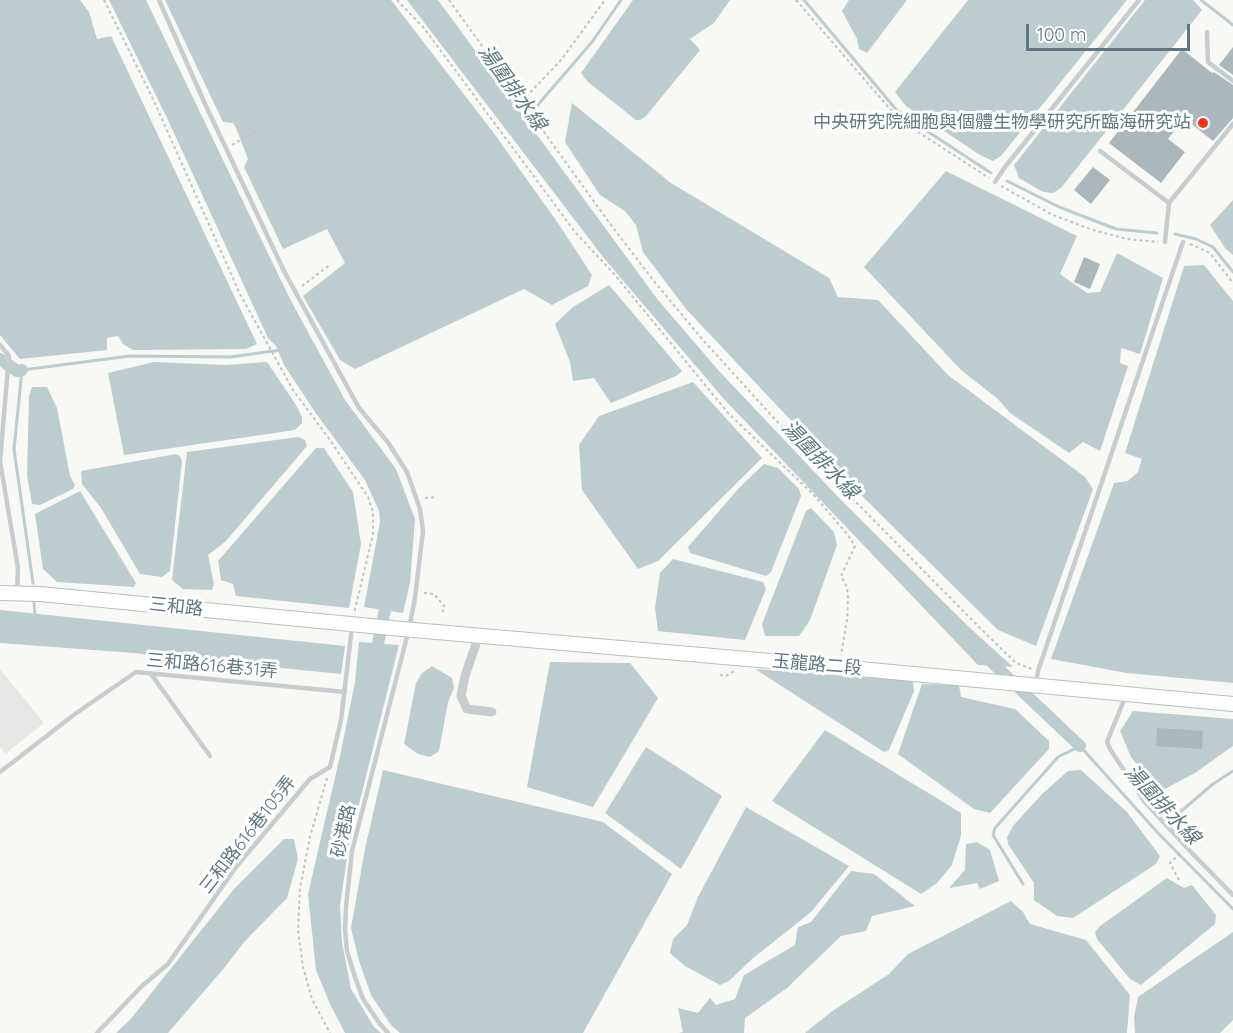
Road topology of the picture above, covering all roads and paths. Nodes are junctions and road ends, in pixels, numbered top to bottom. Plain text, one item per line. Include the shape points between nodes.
1 (104, 0) edge
2 (159, 0) edge
3 (397, 0) edge
4 (449, 0) edge
5 (605, 0) edge
6 (1139, 0) edge
7 (1207, 32) dead end
8 (1233, 81) edge
9 (522, 101) junction
10 (272, 121) dead end
11 (1233, 124) edge
12 (227, 148) junction
13 (1100, 151) dead end
14 (995, 182) dead end
15 (1169, 203) junction
16 (1166, 242) dead end
17 (1183, 242) dead end
18 (331, 264) dead end
19 (295, 291) junction
20 (0, 345) edge
21 (436, 497) dead end
22 (416, 499) junction
23 (416, 591) junction
24 (17, 592) junction
25 (0, 593) edge
26 (442, 612) dead end
27 (352, 624) junction
28 (405, 629) junction
29 (478, 635) junction
30 (839, 667) junction
31 (1038, 671) junction
32 (150, 674) junction
33 (1036, 686) junction
34 (345, 692) junction
35 (1126, 694) junction
36 (1233, 704) edge
37 (492, 712) dead end
38 (210, 756) dead end
39 (330, 767) junction
40 (0, 772) edge
41 (1178, 856) dead end
42 (1179, 880) dead end
43 (1233, 895) edge
44 (97, 1033) edge
45 (330, 1033) edge
46 (388, 1033) edge

1 - 27 path via 240,294 293,390 368,497 373,534
2 - 12 lane, 砂港路
3 - 30 path via 431,37 576,232 729,414 814,495 855,546 841,576 847,587 847,620
4 - 9 path
5 - 9 path via 561,60
6 - 14 lane
7 - 8 lane via 1208,62
9 - 31 path via 653,280 733,373 978,626 1016,663
10 - 12 path
11 - 15 lane
12 - 19 lane, 砂港路
13 - 15 lane
15 - 16 lane
17 - 31 lane
18 - 19 path
19 - 22 lane, 砂港路 via 359,408 407,472
20 - 24 lane via 9,356 0,461 18,568
21 - 22 path
22 - 23 lane, 砂港路 via 423,531
23 - 26 path via 434,594 445,607
23 - 28 lane, 砂港路
24 - 25 main road, 三和路
24 - 27 main road, 三和路
27 - 28 main road, 三和路
27 - 34 lane
28 - 29 main road, 玉龍路二段
28 - 46 lane, 砂港路 via 352,851 345,929 347,951 363,999
29 - 30 main road, 玉龍路二段
29 - 37 street via 461,696 467,709
30 - 33 main road, 玉龍路二段
31 - 33 lane
32 - 34 lane, 三和路616巷31弄
32 - 38 lane
32 - 40 lane, 三和路616巷31弄 via 136,672
33 - 35 main road, 玉龍路二段
34 - 39 lane
35 - 36 main road, 玉龍路二段
35 - 43 lane via 1107,742 1110,749 1144,801
39 - 44 lane, 三和路616巷105弄 via 310,778 236,867 168,964
39 - 45 path via 310,837 300,888 298,930 312,999
41 - 42 path via 1170,863

